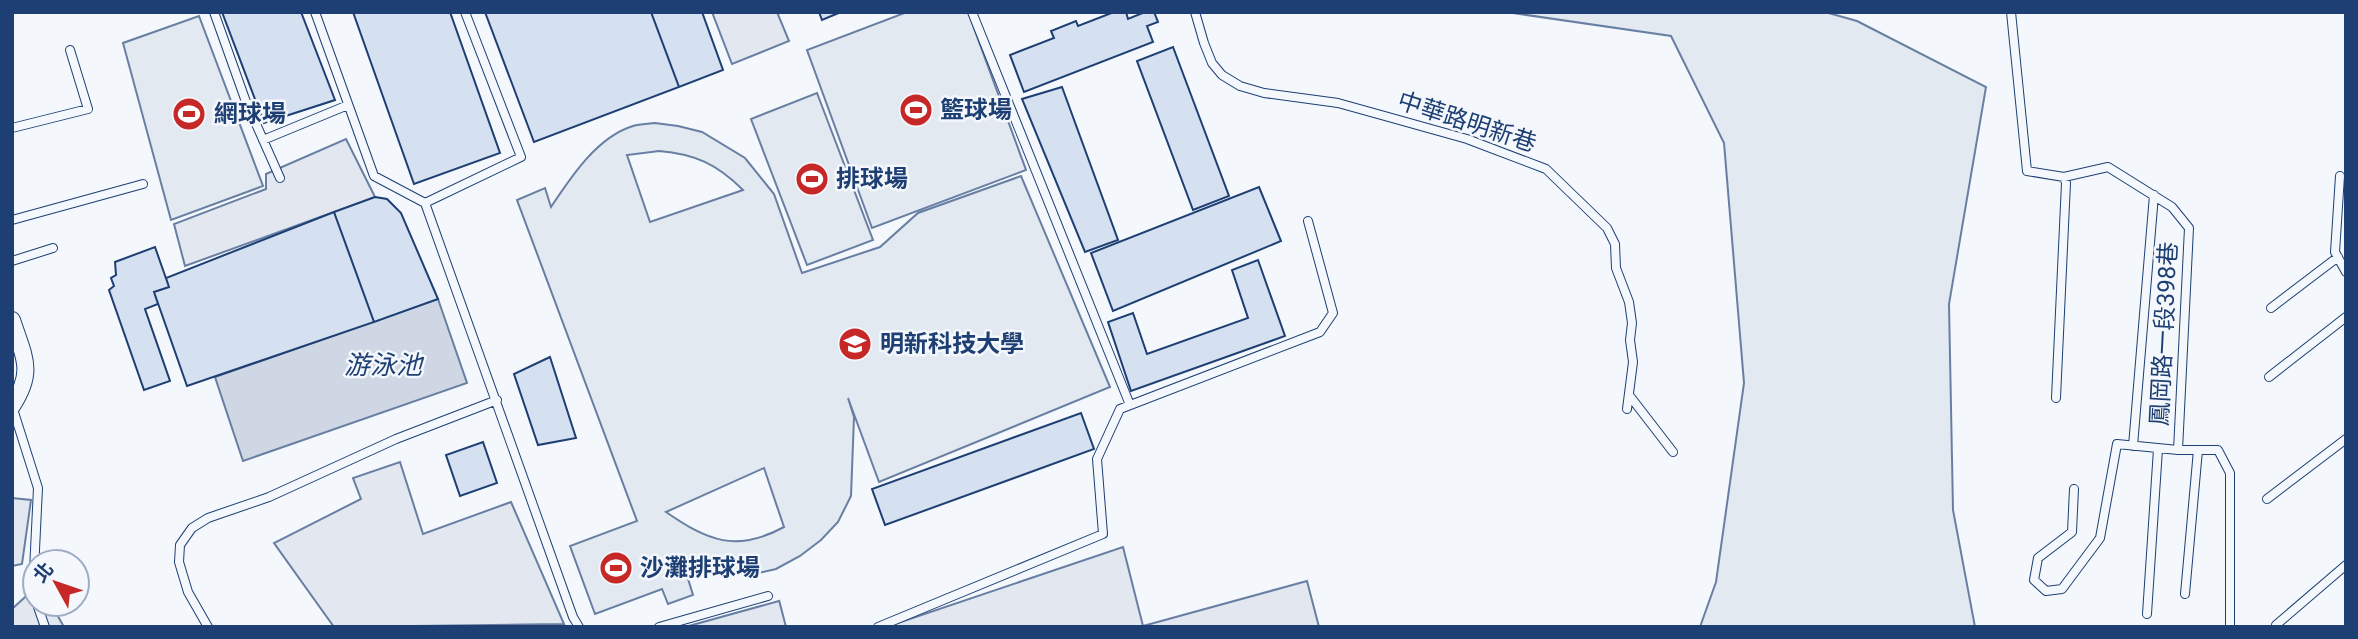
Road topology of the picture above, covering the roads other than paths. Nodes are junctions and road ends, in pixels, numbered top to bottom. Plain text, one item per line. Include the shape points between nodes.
1 (214, 12) edge
2 (315, 12) edge
3 (465, 12) edge
4 (972, 12) edge
5 (1195, 12) edge
6 (2011, 12) edge
7 (70, 50) dead end
8 (348, 105) junction
9 (12, 128) edge
10 (263, 140) junction
11 (2340, 176) dead end
12 (2064, 177) junction
13 (281, 178) dead end
14 (143, 184) dead end
15 (2154, 195) junction
16 (425, 203) junction
17 (12, 220) edge
18 (1308, 221) dead end
19 (53, 248) dead end
20 (2338, 257) junction
21 (12, 261) edge
22 (2346, 272) edge
23 (2271, 308) dead end
24 (2346, 317) edge
25 (12, 320) edge
26 (2269, 377) dead end
27 (1629, 395) junction
28 (2056, 398) dead end
29 (497, 400) junction
30 (1130, 405) junction
31 (12, 406) edge
32 (1627, 409) dead end
33 (2346, 439) edge
34 (2133, 446) junction
35 (2158, 449) junction
36 (2178, 450) junction
37 (2198, 450) junction
38 (1673, 452) dead end
39 (2074, 489) dead end
40 (2267, 499) dead end
41 (35, 548) edge
42 (2346, 565) edge
43 (2185, 594) dead end
44 (768, 596) dead end
45 (2147, 614) dead end
46 (2276, 625) dead end
47 (208, 627) edge
48 (579, 627) edge
49 (659, 627) edge
50 (878, 627) edge
51 (2230, 627) edge

1 - 10 lane
2 - 8 lane
3 - 16 lane via 522,157
4 - 30 lane
5 - 27 lane, 中華路明新巷 via 1212,63 1240,86 1338,103 1466,139 1546,169 1607,228 1615,244 1616,268 1632,323
6 - 12 lane, 鳳岡路一段398巷 via 2027,171
7 - 9 lane via 88,109
8 - 10 lane
8 - 16 lane via 374,176
10 - 13 lane
11 - 20 lane
12 - 15 lane, 鳳岡路一段398巷 via 2108,166
12 - 28 lane
14 - 17 lane
15 - 34 lane
15 - 36 lane, 鳳岡路一段398巷 via 2172,207 2189,228
16 - 29 lane
18 - 30 lane via 1333,313 1320,332
19 - 21 lane
20 - 22 lane
20 - 23 lane
24 - 26 lane
25 - 31 street via 27,368
27 - 32 lane, 中華路明新巷
27 - 38 lane
29 - 47 lane via 192,528 180,545 178,562
29 - 48 lane
30 - 50 lane via 1120,409 1097,459 1103,534
31 - 41 lane via 38,488
33 - 40 lane
34 - 35 lane, 鳳岡路一段398巷
34 - 39 lane, 鳳岡路一段398巷 via 2117,444 2100,538 2062,589 2046,591 2034,580 2038,558 2072,532
35 - 36 lane, 鳳岡路一段398巷
35 - 45 lane
36 - 37 lane, 鳳岡路一段398巷
37 - 43 lane
37 - 51 lane, 鳳岡路一段398巷 via 2218,450 2230,473
42 - 46 lane
44 - 49 lane

